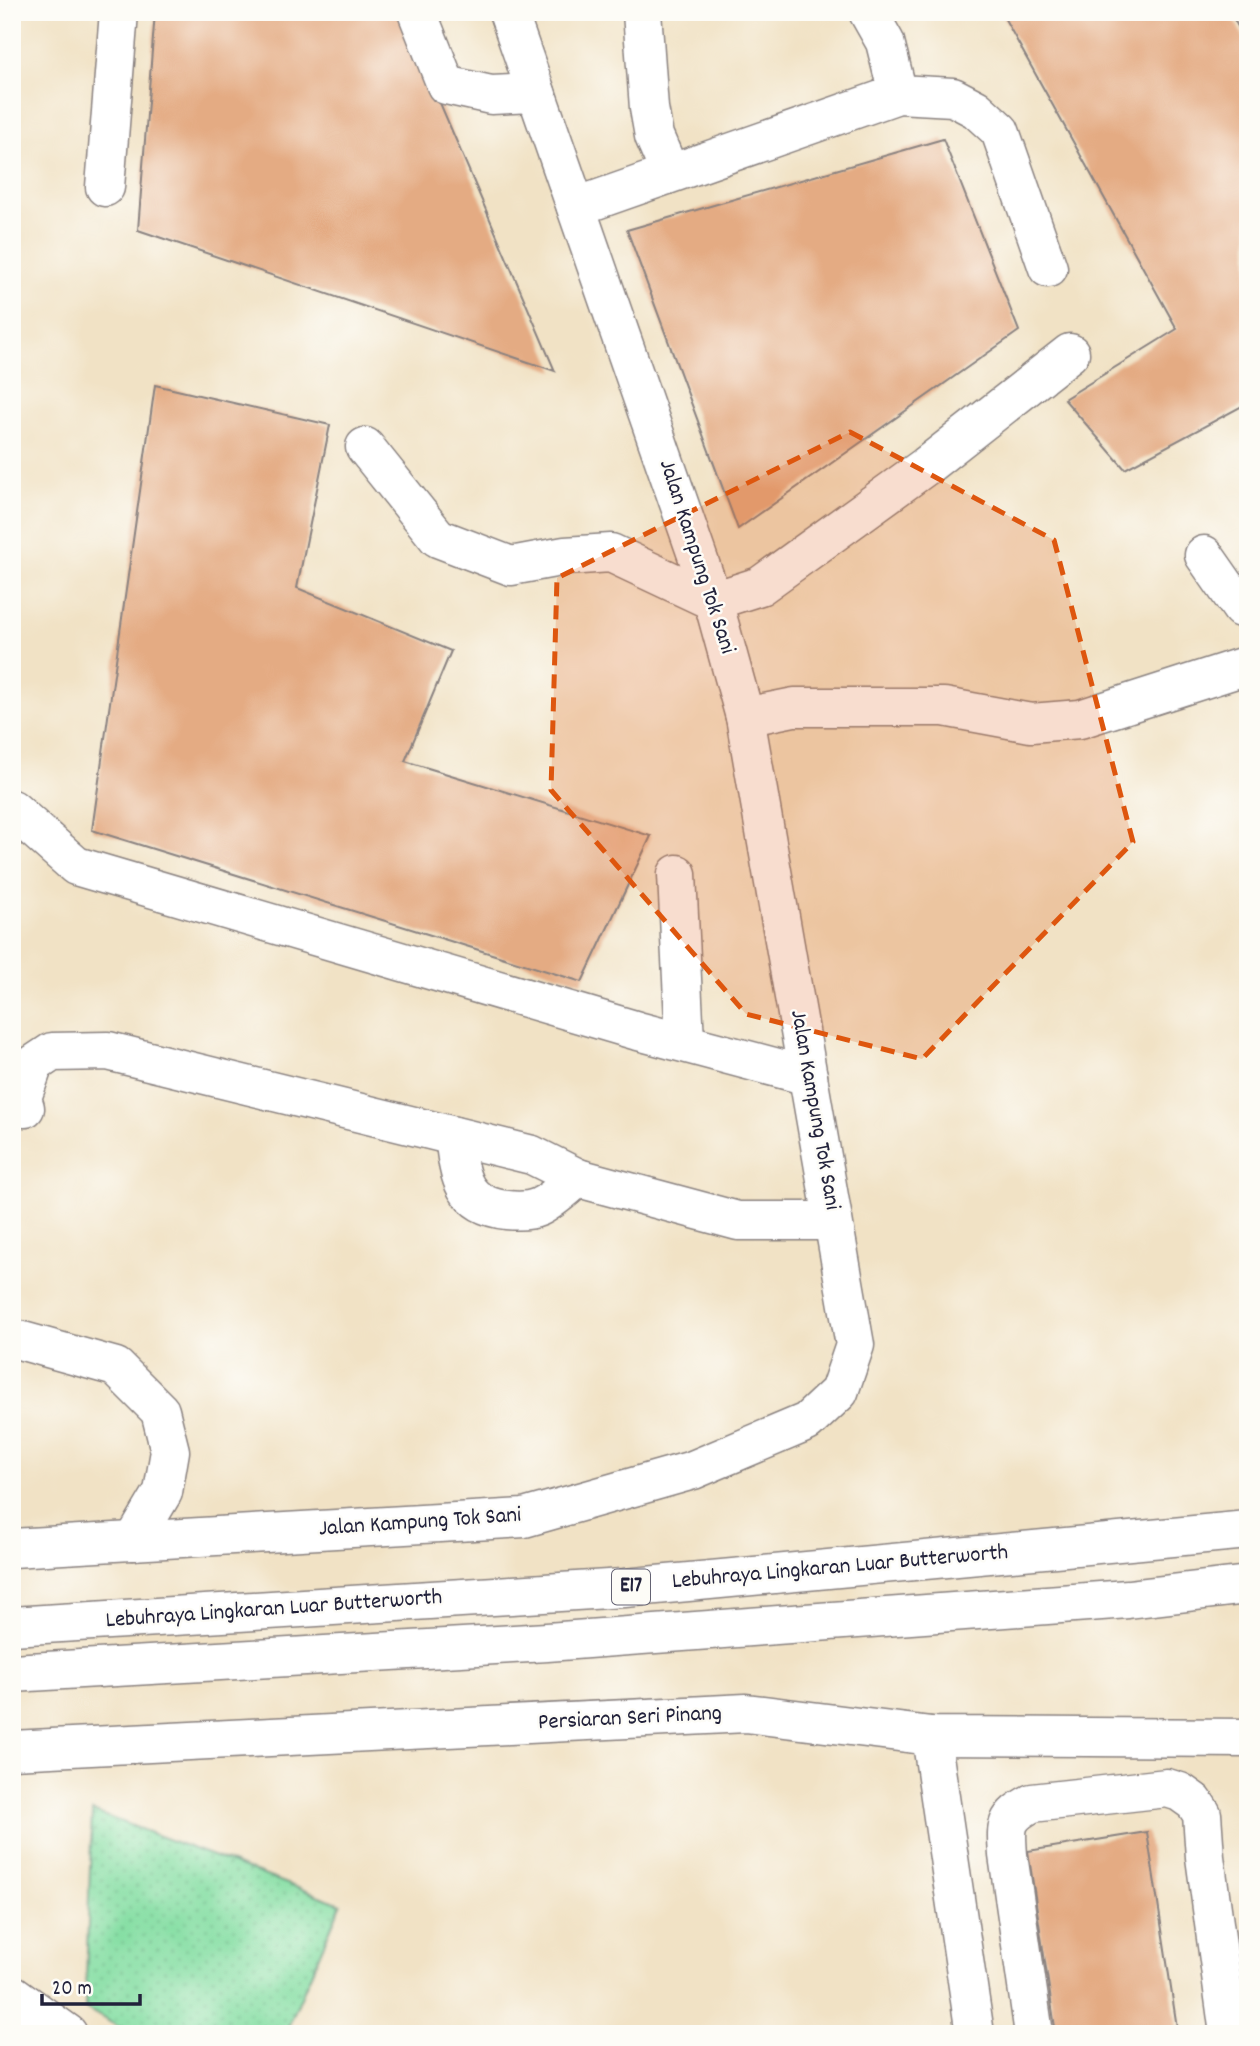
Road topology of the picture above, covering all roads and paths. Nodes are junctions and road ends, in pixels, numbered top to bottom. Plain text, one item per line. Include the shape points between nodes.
1 (119, 12) edge
2 (417, 12) edge
3 (508, 12) edge
4 (642, 12) edge
5 (868, 12) edge
6 (536, 93) junction
7 (898, 94) junction
8 (670, 173) junction
9 (105, 187) dead end
10 (576, 207) junction
11 (1048, 268) dead end
12 (1070, 353) dead end
13 (365, 447) dead end
14 (1205, 555) dead end
15 (713, 601) junction
16 (1248, 610) edge
17 (1248, 665) edge
18 (745, 717) junction
19 (12, 809) edge
20 (677, 874) dead end
21 (685, 1042) junction
22 (808, 1076) junction
23 (26, 1108) dead end
24 (454, 1136) junction
25 (578, 1178) junction
26 (832, 1221) junction
27 (12, 1338) edge
28 (1248, 1530) edge
29 (134, 1541) junction
30 (12, 1548) edge
31 (1248, 1585) edge
32 (12, 1626) edge
33 (12, 1673) edge
34 (931, 1736) junction
35 (1248, 1738) edge
36 (12, 1750) edge
37 (12, 1994) edge
38 (68, 2034) edge
39 (975, 2034) edge
40 (1034, 2034) edge
41 (1229, 2034) edge

1 - 9 main road
2 - 6 main road via 446,85 491,95
3 - 6 main road, Jalan Kampung Tok Sani
4 - 8 main road via 649,108 654,136
5 - 7 main road via 885,42
6 - 10 main road, Jalan Kampung Tok Sani
7 - 8 main road
7 - 11 main road via 953,97 1000,131
8 - 10 main road
10 - 15 main road, Jalan Kampung Tok Sani
12 - 15 main road via 926,466 760,586
13 - 15 main road via 438,538 511,566 611,554
14 - 16 main road via 1241,608
15 - 18 main road, Jalan Kampung Tok Sani
17 - 18 main road via 1080,719 1031,723 944,707 794,707
18 - 22 main road, Jalan Kampung Tok Sani
19 - 21 main road via 76,866
20 - 21 main road
21 - 22 main road
22 - 26 main road, Jalan Kampung Tok Sani
23 - 24 main road via 22,1098 34,1064 52,1052 108,1051
24 - 25 main road via 532,1155
24 - 25 main road via 459,1174 475,1200 496,1209 539,1207
25 - 26 main road via 738,1221
26 - 29 main road, Jalan Kampung Tok Sani via 855,1345 839,1392 807,1422 693,1470 524,1518
27 - 29 main road via 116,1367 160,1410 170,1451 163,1492
28 - 32 main road, Lebuhraya Lingkaran Luar Butterworth / E17 via 624,1588
29 - 30 main road, Jalan Kampung Tok Sani
31 - 33 main road, Lebuhraya Lingkaran Luar Butterworth / E17 via 1128,1599 547,1642
34 - 35 main road, Persiaran Seri Pinang
34 - 36 main road, Persiaran Seri Pinang via 746,1713
34 - 39 main road
37 - 38 main road
40 - 41 main road via 1006,1830 1014,1812 1032,1803 1167,1788 1194,1802 1202,1814

